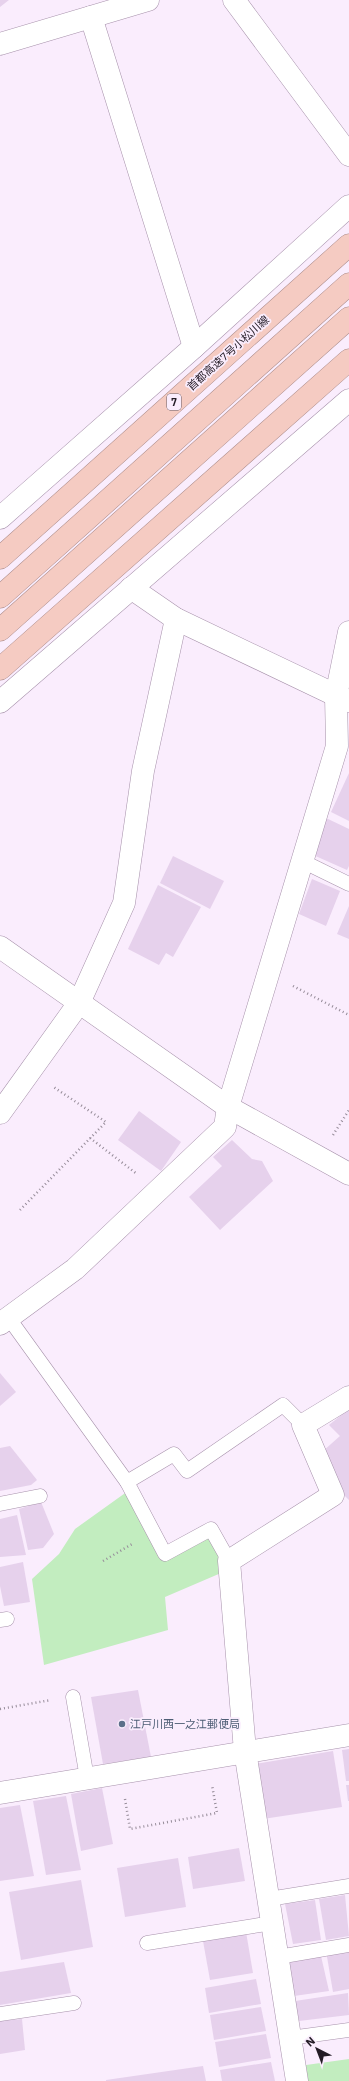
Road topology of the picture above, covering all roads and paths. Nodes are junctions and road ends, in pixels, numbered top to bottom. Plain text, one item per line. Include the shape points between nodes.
1 (148, 0) edge
2 (234, 0) edge
3 (91, 17) junction
4 (0, 44) edge
5 (349, 154) edge
6 (349, 206) edge
7 (349, 245) edge
8 (349, 284) edge
9 (349, 318) edge
10 (194, 347) junction
11 (349, 360) edge
12 (349, 400) edge
13 (0, 518) edge
14 (0, 558) edge
15 (130, 588) junction
16 (0, 598) edge
17 (176, 619) junction
18 (0, 630) edge
19 (349, 632) edge
20 (0, 669) edge
21 (342, 699) edge
22 (0, 702) edge
23 (302, 861) junction
24 (349, 884) edge
25 (0, 947) edge
26 (269, 974) junction
27 (79, 1003) junction
28 (349, 1014) edge
29 (30, 1071) junction
30 (228, 1107) junction
31 (0, 1113) edge
32 (90, 1138) junction
33 (349, 1174) edge
34 (158, 1191) junction
35 (20, 1210) dead end
36 (4, 1321) edge
37 (349, 1397) edge
38 (303, 1424) junction
39 (127, 1482) junction
40 (40, 1496) dead end
41 (0, 1504) edge
42 (154, 1533) junction
43 (103, 1561) dead end
44 (229, 1561) junction
45 (73, 1697) joint
46 (0, 1709) edge
47 (349, 1735) edge
48 (245, 1751) junction
49 (207, 1758) junction
50 (120, 1772) junction
51 (87, 1778) junction
52 (0, 1793) edge
53 (349, 1886) edge
54 (269, 1899) junction
55 (272, 1923) junction
56 (147, 1943) dead end
57 (349, 1944) edge
58 (278, 1957) junction
59 (74, 2003) dead end
60 (0, 2014) edge
61 (349, 2030) edge
62 (290, 2038) junction
63 (297, 2081) edge

1 - 3 street
2 - 5 street
3 - 4 street
3 - 10 street
6 - 10 street
7 - 14 highway, 首都高速7号小松川線 / 7
8 - 16 highway
9 - 18 highway
10 - 13 street
11 - 20 highway
12 - 15 street
15 - 17 street
15 - 22 street
17 - 21 street
17 - 27 street via 143,771 124,903
19 - 21 street
21 - 23 street via 337,746
23 - 24 lane
23 - 26 street
25 - 27 street
26 - 28 path
26 - 30 street
27 - 29 street
27 - 30 street
29 - 31 street
29 - 32 path via 106,1122
30 - 33 street
30 - 34 street via 225,1127
32 - 34 path
32 - 35 path
34 - 36 street via 75,1269
36 - 39 lane
37 - 38 street
38 - 39 lane via 283,1405 187,1471 174,1454
38 - 44 street via 333,1495
39 - 42 lane
40 - 41 lane
42 - 43 path
42 - 44 lane via 166,1554 211,1529
44 - 48 street
45 - 46 path
45 - 51 lane
47 - 48 street
48 - 49 street
48 - 54 street
49 - 50 street
49 - 50 path via 217,1812 130,1829
50 - 51 street
51 - 52 street
53 - 54 lane
54 - 55 street
55 - 56 lane
55 - 58 street
57 - 58 lane
58 - 62 street
59 - 60 lane
61 - 62 lane
62 - 63 street

